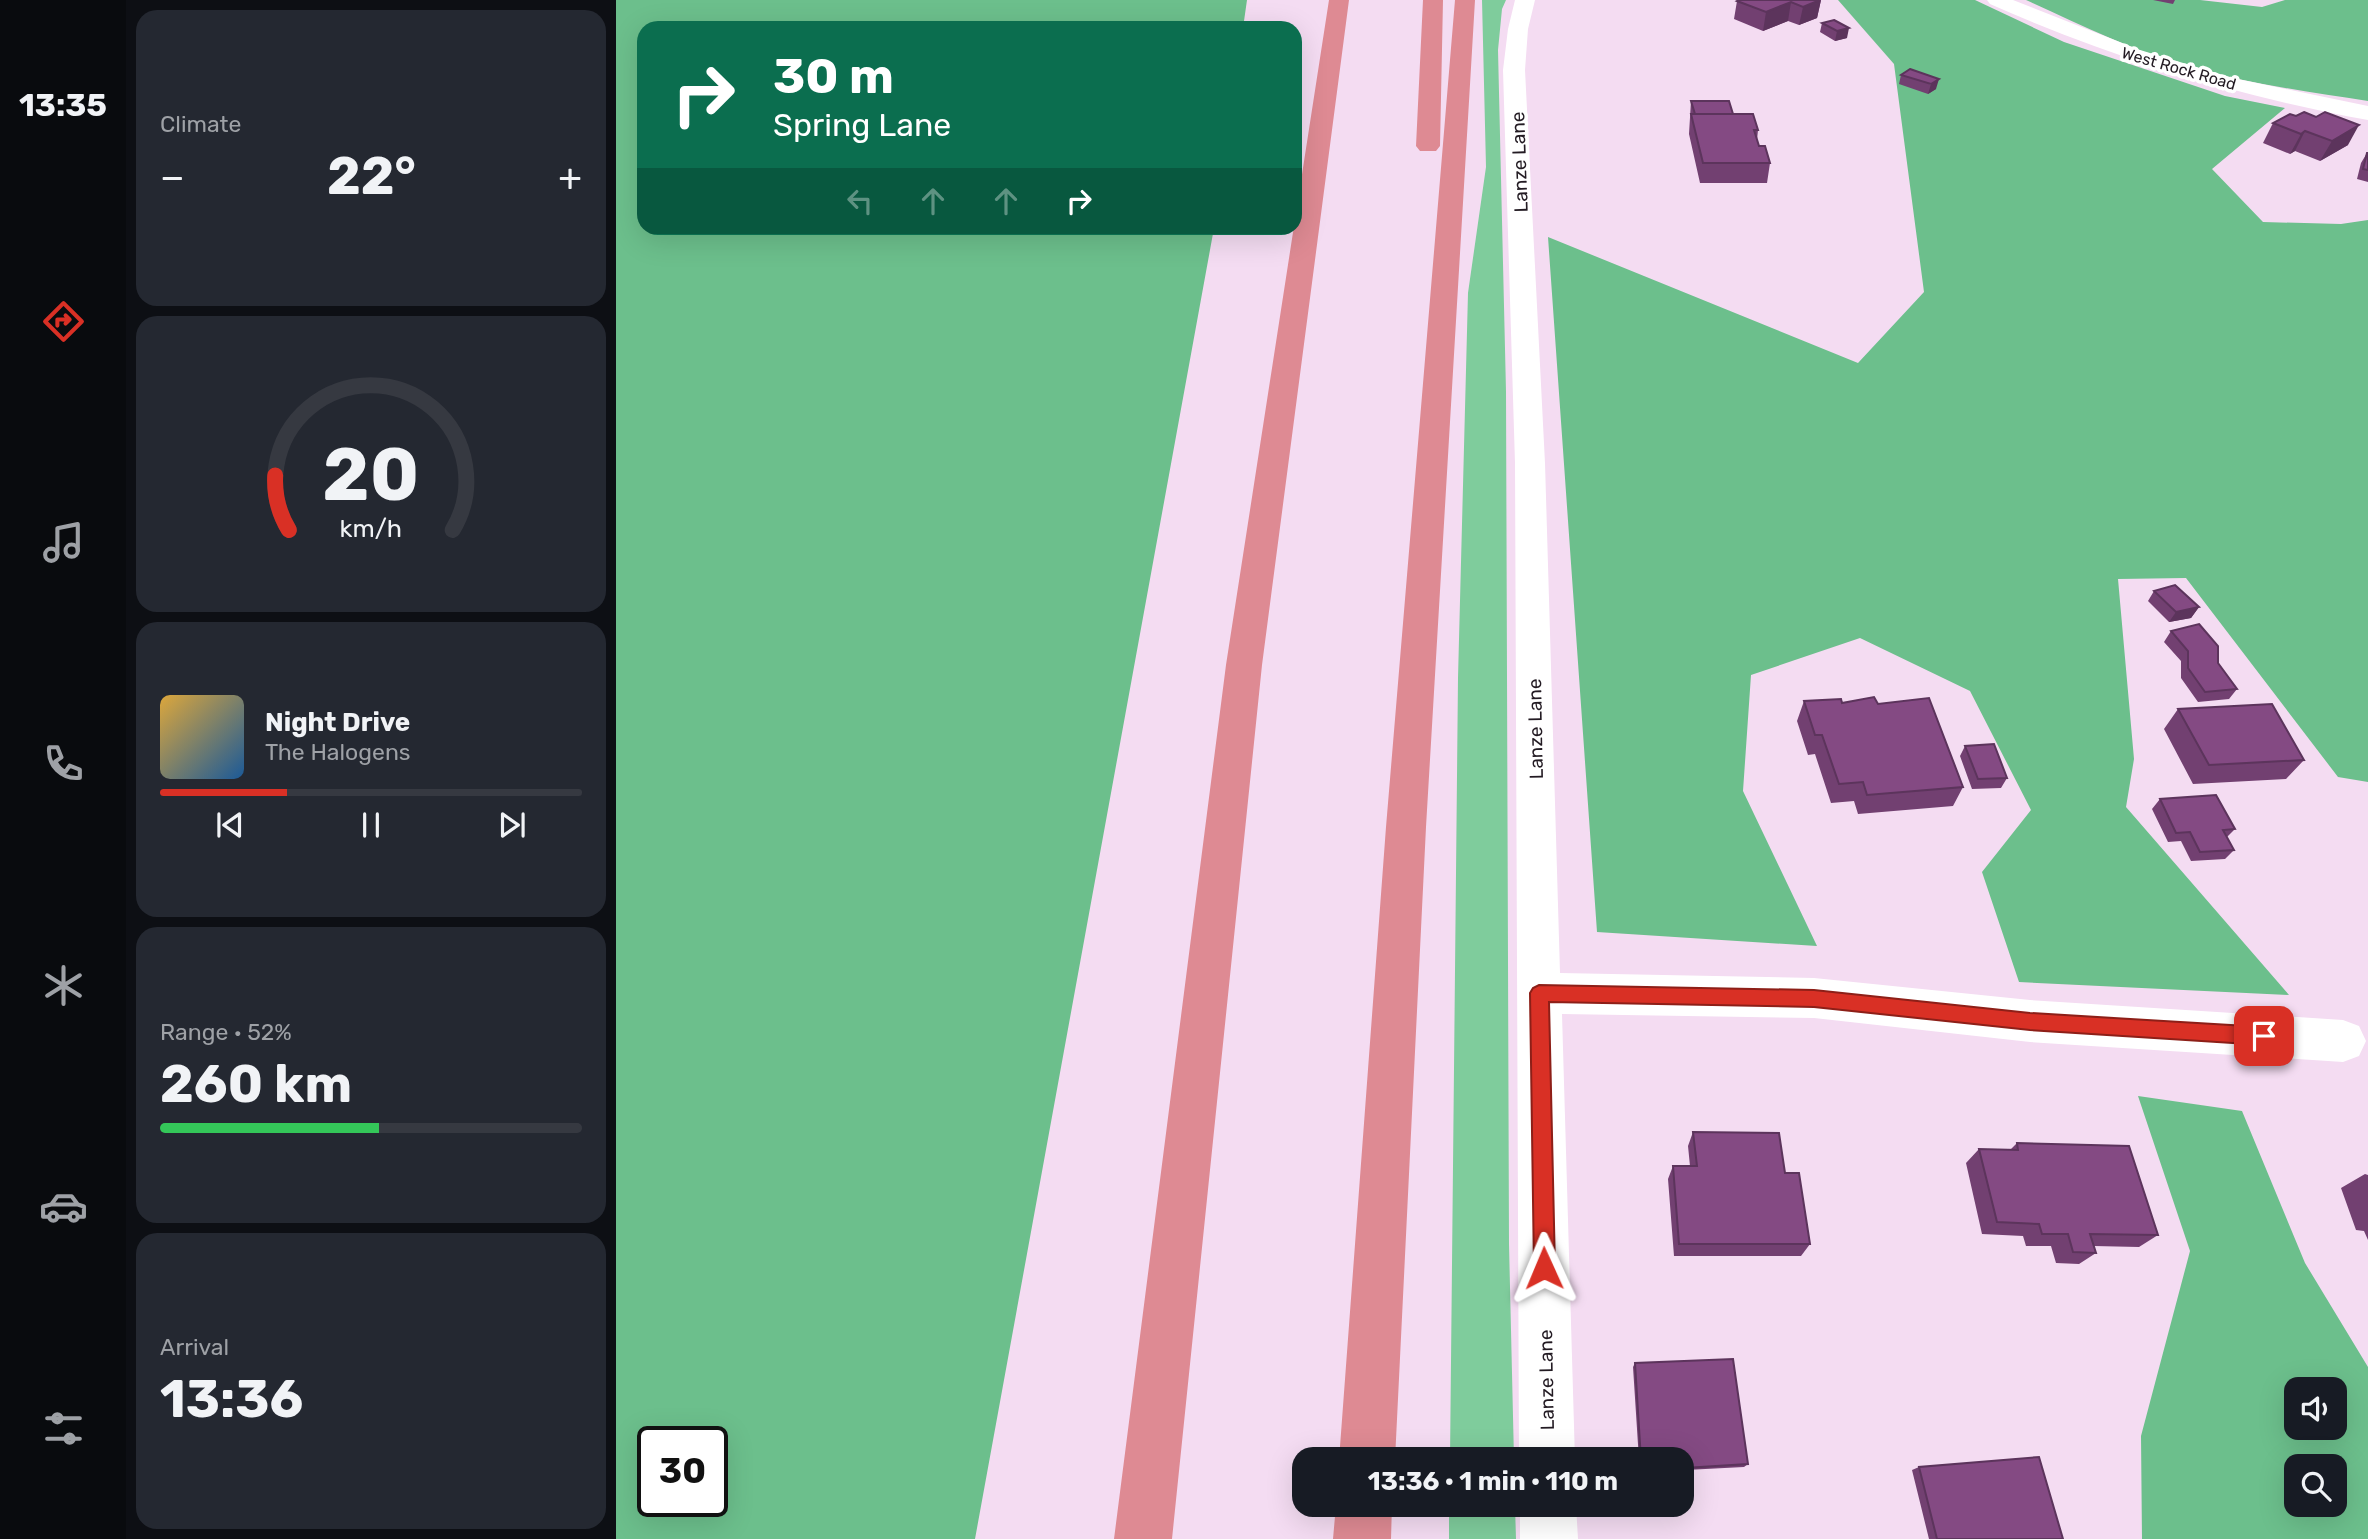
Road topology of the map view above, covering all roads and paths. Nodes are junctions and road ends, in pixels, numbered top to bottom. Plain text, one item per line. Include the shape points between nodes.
1 (1324, 0) edge
2 (1339, 0) edge
3 (1433, 0) edge
4 (1465, 0) edge
5 (1525, 0) edge
6 (1997, 0) edge
7 (2368, 113) edge
8 (1302, 147) edge
9 (1289, 235) edge
10 (1244, 666) junction
11 (1406, 827) junction
12 (1539, 993) junction
13 (2343, 1041) dead end
14 (1368, 1447) edge
15 (1548, 1447) edge
16 (1363, 1517) edge
17 (1548, 1517) edge
18 (1143, 1539) edge
19 (1362, 1539) edge
20 (1549, 1539) edge

1 - 8 highway
2 - 10 highway
3 - 11 highway
4 - 11 highway
5 - 12 street, Lanze Lane via 1514,70 1530,463
6 - 7 street, West Rock Road via 2140,58 2265,92
9 - 10 highway
10 - 18 highway
11 - 14 highway
12 - 13 street via 1814,998 2030,1021
12 - 15 street, Lanze Lane
16 - 19 highway
17 - 20 street

